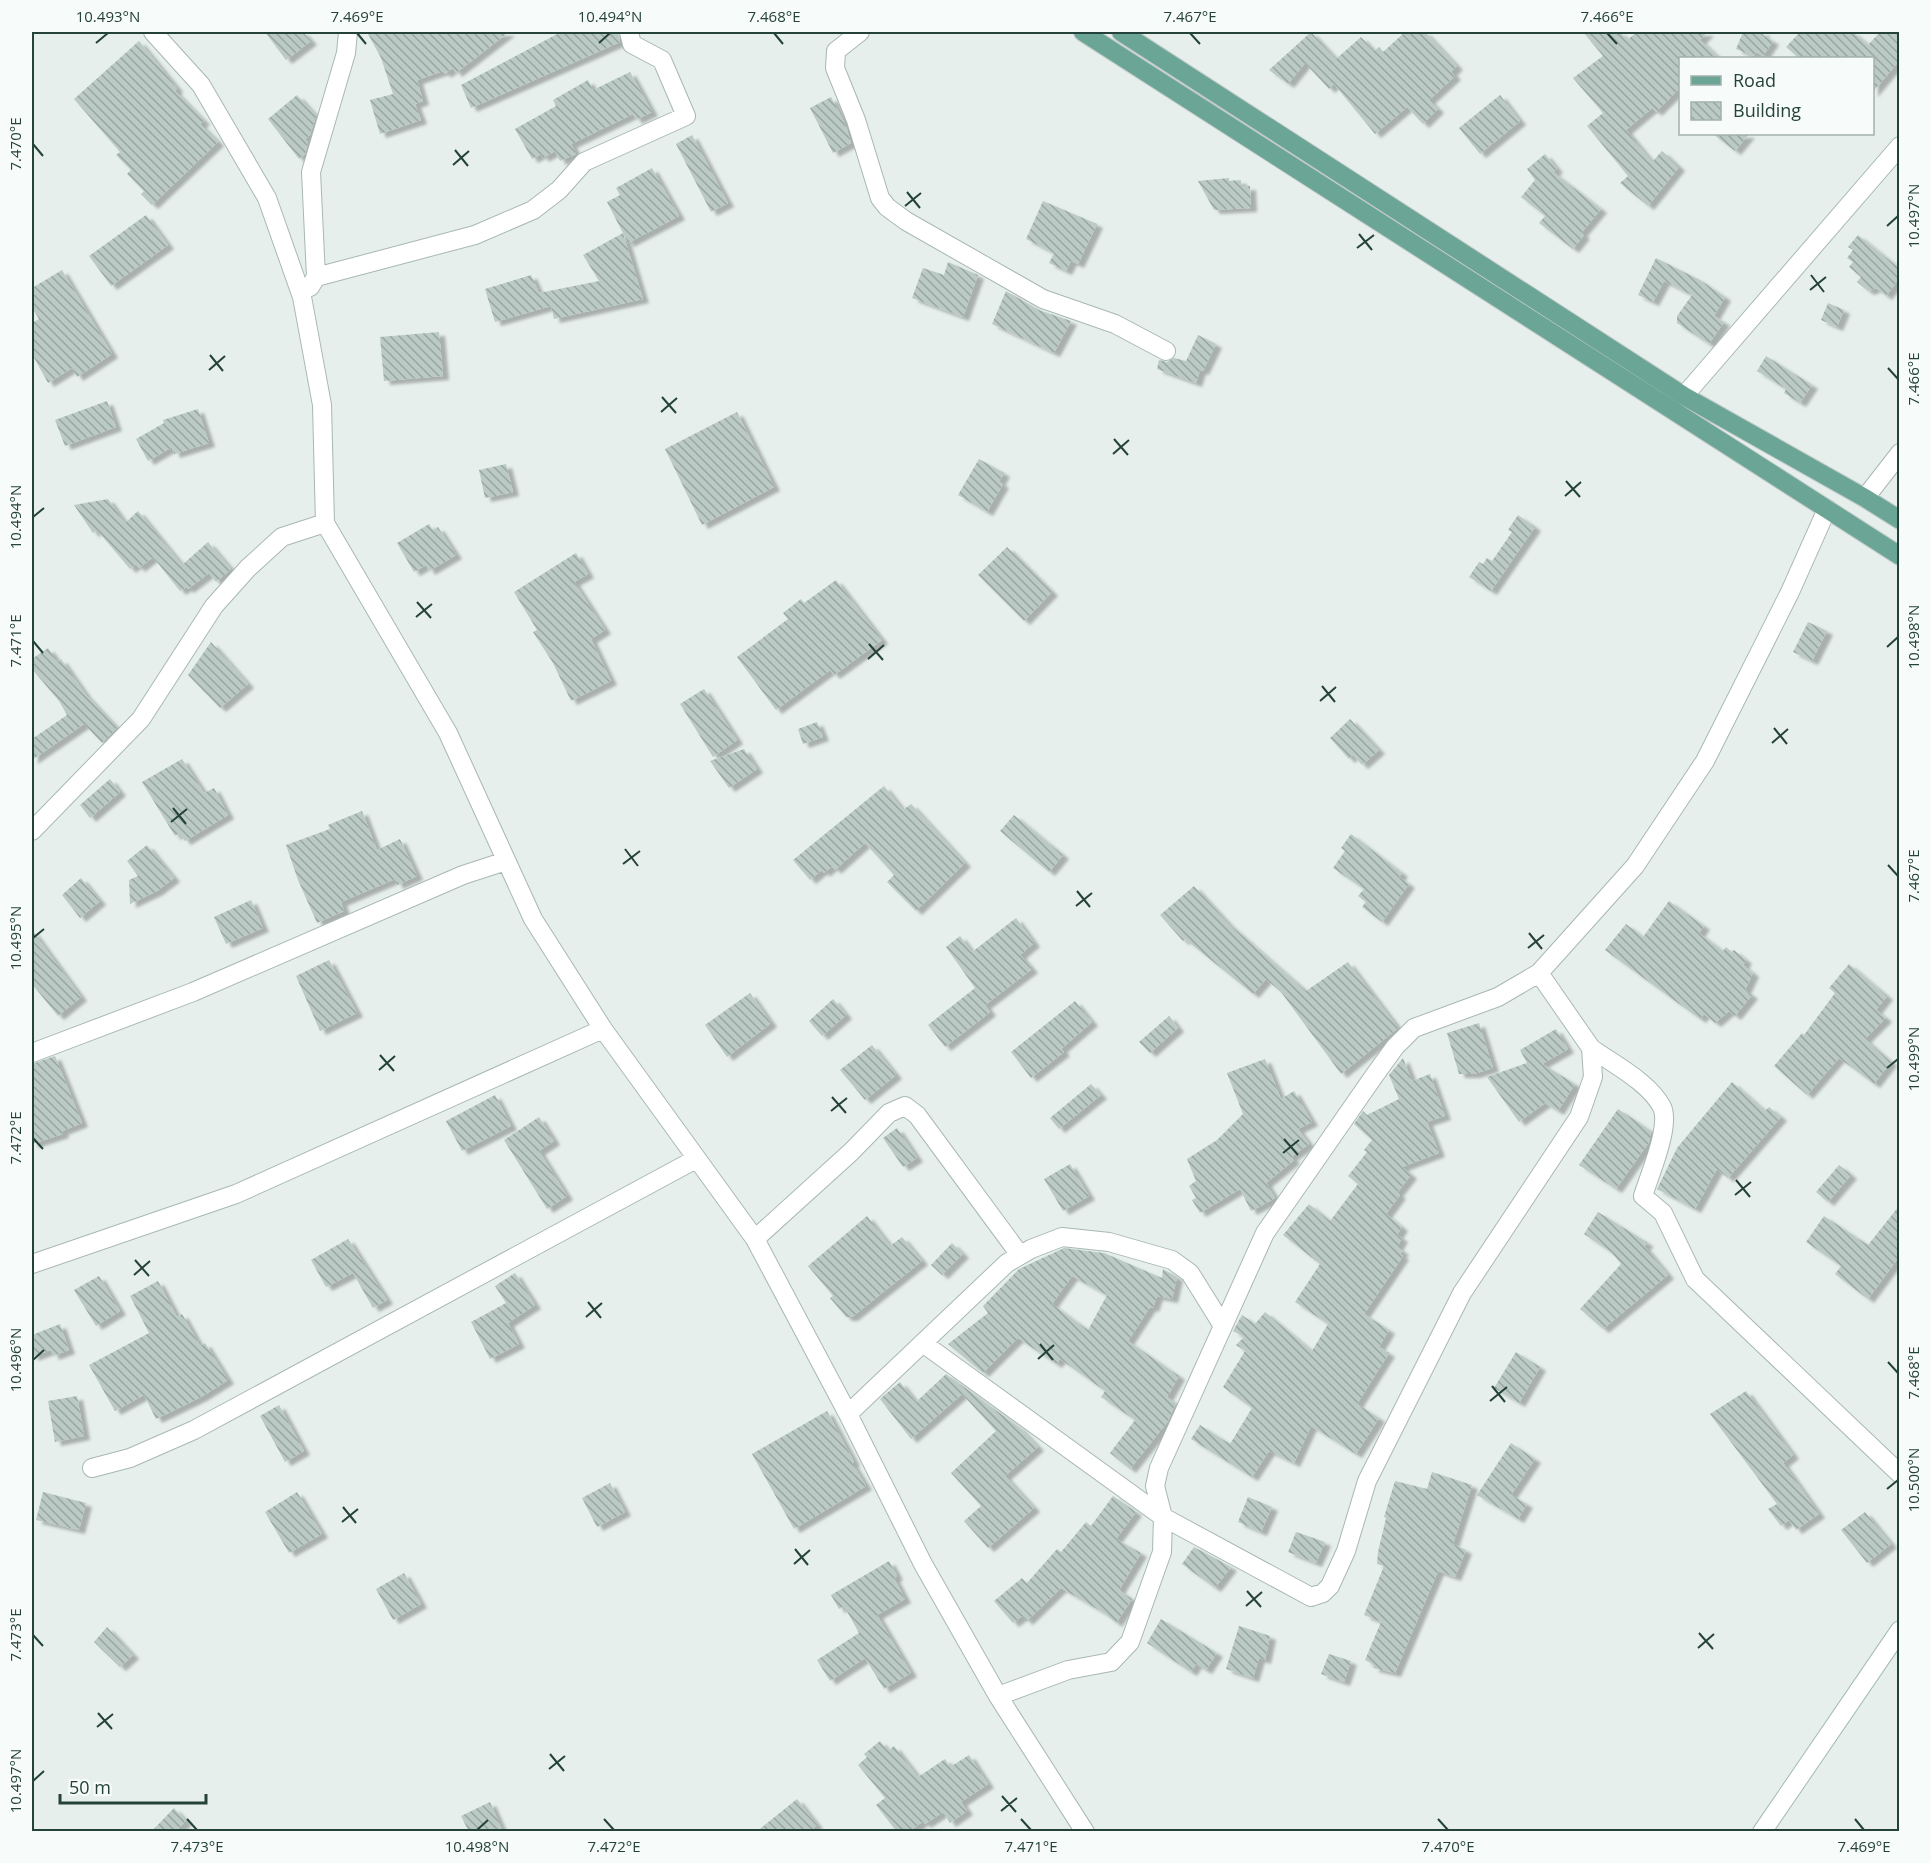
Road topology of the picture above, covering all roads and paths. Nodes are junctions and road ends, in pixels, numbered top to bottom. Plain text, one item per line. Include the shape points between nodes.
1 (153, 32) edge
2 (348, 32) edge
3 (629, 32) edge
4 (860, 32) edge
5 (1083, 32) edge
6 (1121, 32) edge
7 (1899, 146) edge
8 (316, 277) junction
9 (302, 297) junction
10 (1166, 351) dead end
11 (1683, 396) junction
12 (1899, 453) edge
13 (1865, 498) junction
14 (1827, 509) junction
15 (1899, 520) edge
16 (325, 523) junction
17 (1899, 556) edge
18 (32, 831) edge
19 (506, 861) junction
20 (1539, 973) junction
21 (603, 1029) junction
22 (1591, 1048) junction
23 (32, 1053) edge
24 (696, 1159) junction
25 (754, 1239) junction
26 (1020, 1255) junction
27 (32, 1264) edge
28 (1223, 1326) junction
29 (924, 1344) junction
30 (848, 1414) junction
31 (92, 1468) dead end
32 (1899, 1474) edge
33 (1163, 1517) junction
34 (1899, 1630) edge
35 (998, 1696) junction
36 (1085, 1832) edge
37 (1762, 1832) edge

1 - 9 street via 201,85 267,198
2 - 8 street via 346,53 311,172
3 - 8 street via 632,44 663,60 686,116 584,162 559,190 533,210 476,235
4 - 10 street via 836,51 835,68 880,198 887,207 1043,299 1115,324
5 - 14 main road
6 - 11 main road
7 - 11 street
8 - 9 street
9 - 16 street via 322,405
11 - 13 main road
12 - 13 street
13 - 15 main road
14 - 17 main road
14 - 20 street via 1705,761 1635,866
16 - 18 street via 282,537 248,568 214,606 141,718
16 - 19 street via 448,733
19 - 21 street via 533,919
19 - 23 street via 463,875 193,992
20 - 22 street
20 - 28 street via 1498,997 1414,1028 1395,1047 1265,1233
21 - 24 street
21 - 27 street via 236,1194
22 - 32 street via 1649,1090 1663,1108 1663,1132 1642,1196 1663,1213 1695,1279
22 - 33 street via 1593,1077 1579,1117 1462,1293 1367,1481 1346,1551 1330,1586 1311,1597
24 - 25 street
24 - 31 street via 194,1430 130,1458
25 - 26 street via 889,1113 905,1106 917,1115
25 - 30 street
26 - 28 street via 1062,1237 1108,1242 1172,1260 1190,1273
26 - 29 street
28 - 33 street via 1158,1468 1155,1486
29 - 30 street
29 - 33 street
30 - 35 street via 923,1564
33 - 35 street via 1162,1552 1130,1642 1111,1662 1068,1670
34 - 37 street
35 - 36 street

